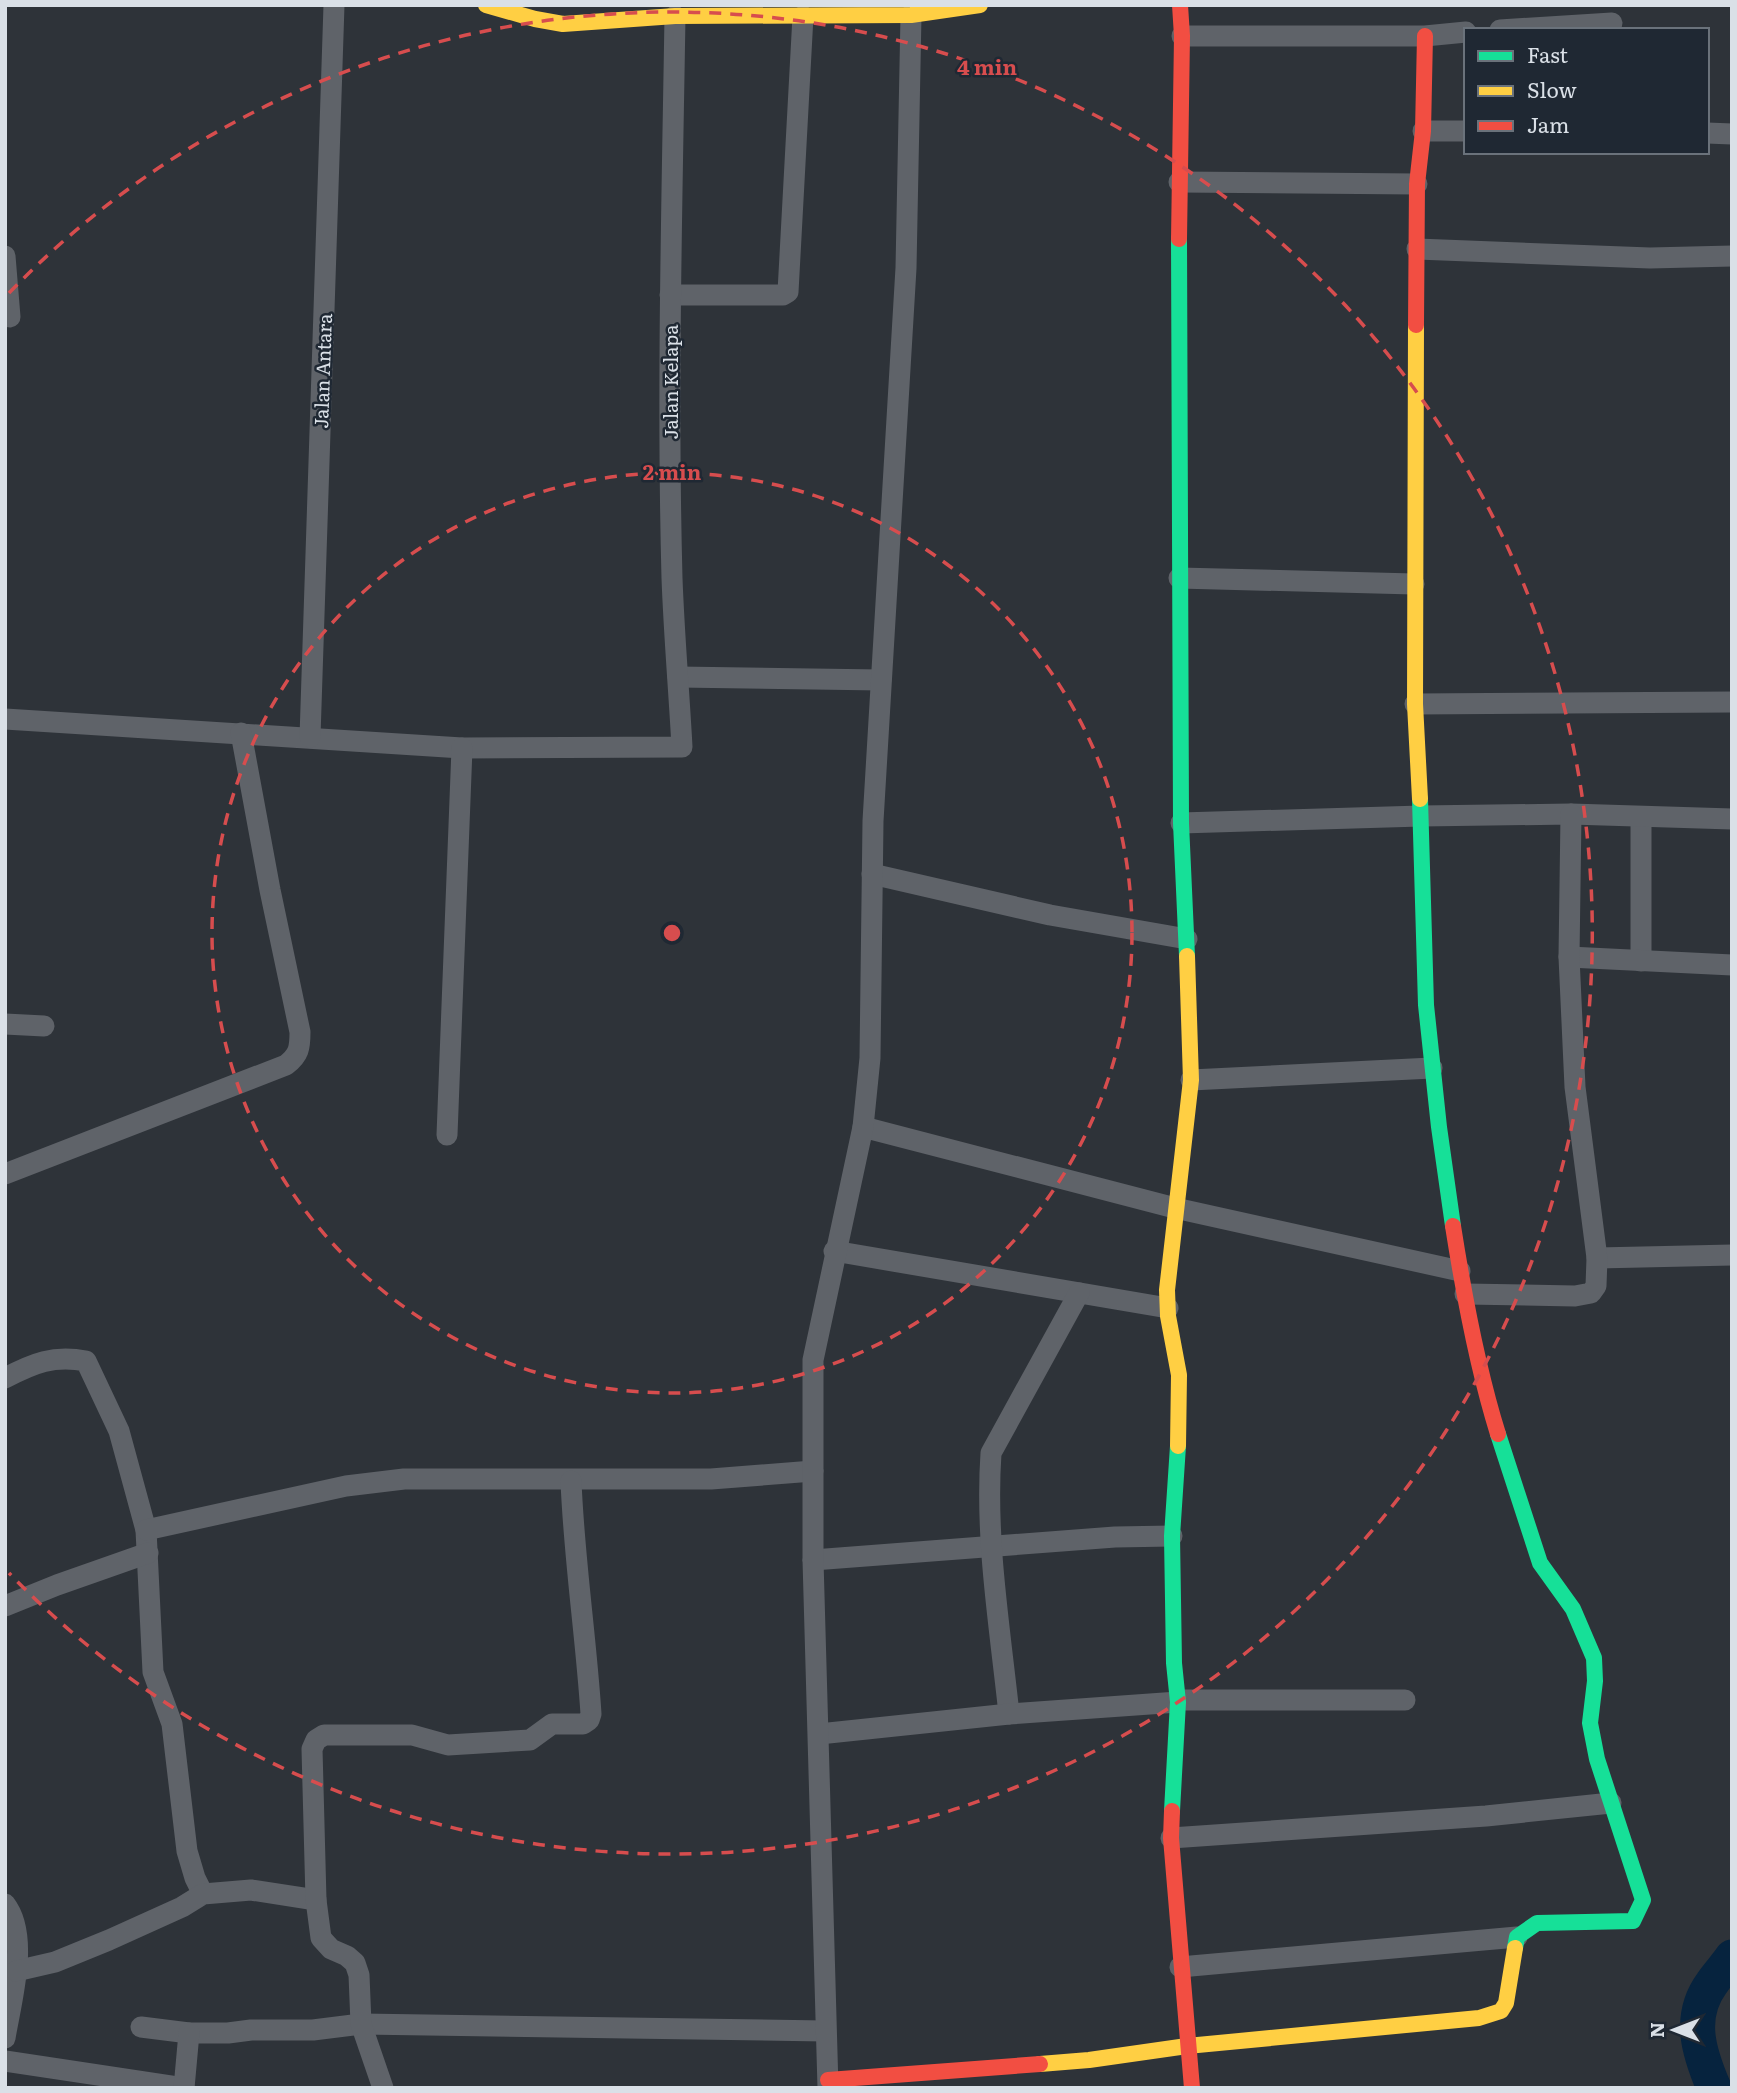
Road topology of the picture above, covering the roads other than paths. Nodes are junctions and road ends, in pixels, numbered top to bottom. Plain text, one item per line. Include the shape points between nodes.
1 (334, 5) edge
2 (486, 5) edge
3 (1180, 5) edge
4 (970, 6) edge
5 (733, 11) edge
6 (535, 12) edge
7 (911, 15) junction
8 (675, 16) junction
9 (803, 16) junction
10 (1612, 23) dead end
11 (1532, 28) edge
12 (1464, 32) edge
13 (1182, 36) junction
14 (1425, 36) junction
15 (1423, 131) junction
16 (1464, 131) edge
17 (1709, 133) edge
18 (1732, 134) edge
19 (1180, 182) junction
20 (1417, 184) junction
21 (1417, 249) junction
22 (5, 256) edge
23 (1732, 257) edge
24 (670, 295) junction
25 (10, 317) dead end
26 (1180, 578) junction
27 (1414, 584) junction
28 (678, 677) junction
29 (881, 680) junction
30 (1732, 702) edge
31 (1415, 704) junction
32 (5, 719) edge
33 (241, 733) junction
34 (310, 737) junction
35 (462, 748) junction
36 (1571, 814) junction
37 (1421, 816) junction
38 (1641, 817) junction
39 (1732, 819) edge
40 (1181, 823) junction
41 (872, 874) junction
42 (1187, 939) junction
43 (1569, 957) junction
44 (1641, 961) junction
45 (1732, 965) edge
46 (5, 1024) edge
47 (44, 1026) dead end
48 (1432, 1068) junction
49 (1191, 1080) junction
50 (863, 1128) junction
51 (447, 1135) dead end
52 (5, 1174) edge
53 (1175, 1208) junction
54 (834, 1251) junction
55 (1732, 1255) edge
56 (1597, 1258) junction
57 (1460, 1271) junction
58 (1080, 1293) junction
59 (1465, 1294) junction
60 (1168, 1308) junction
61 (5, 1378) edge
62 (813, 1471) junction
63 (571, 1480) junction
64 (146, 1530) junction
65 (1172, 1536) junction
66 (992, 1547) junction
67 (148, 1553) junction
68 (813, 1560) junction
69 (5, 1606) edge
70 (1405, 1700) dead end
71 (1178, 1701) junction
72 (1009, 1714) junction
73 (818, 1734) junction
74 (1611, 1803) junction
75 (1171, 1838) junction
76 (203, 1894) junction
77 (316, 1900) junction
78 (5, 1904) edge
79 (1517, 1937) junction
80 (1180, 1967) junction
81 (16, 1970) junction
82 (361, 2024) junction
83 (141, 2027) dead end
84 (825, 2031) junction
85 (189, 2033) junction
86 (5, 2038) edge
87 (1187, 2046) junction
88 (5, 2061) edge
89 (828, 2084) edge
90 (184, 2088) edge
91 (383, 2088) edge
92 (1192, 2088) edge

1 - 34 street, Jalan Antara
2 - 6 street
3 - 13 street
4 - 7 street
5 - 8 street
5 - 9 street
6 - 8 street via 563,24
7 - 9 street
7 - 29 street via 906,268
8 - 24 street, Jalan Kelapa
9 - 24 street via 788,292
10 - 11 street
12 - 14 street
13 - 14 street
13 - 19 street
14 - 15 street
15 - 16 street
15 - 20 street
17 - 18 street
19 - 20 street
19 - 26 street
20 - 21 street
21 - 23 street
21 - 27 street
22 - 25 street
24 - 28 street, Jalan Kelapa via 672,567
26 - 27 street
26 - 40 street
27 - 31 street
28 - 29 street
28 - 35 street, Jalan Kelapa via 682,747
29 - 41 street
30 - 31 street
31 - 37 street
32 - 33 street
33 - 34 street
33 - 52 street via 300,1031 296,1057
34 - 35 street
35 - 51 street
36 - 37 street
36 - 38 street
36 - 43 street
37 - 40 street
37 - 48 street
38 - 39 street
38 - 44 street
40 - 42 street
41 - 42 street via 1050,915
41 - 50 street via 870,1058
42 - 49 street
43 - 44 street
43 - 56 street via 1575,1087
44 - 45 street
46 - 47 street
48 - 49 street
48 - 57 street
49 - 53 street
50 - 53 street
50 - 54 street
53 - 57 street
53 - 60 street
54 - 58 street
54 - 62 street via 813,1360
55 - 56 street
56 - 59 street via 1596,1286 1591,1293
57 - 59 street
58 - 60 street
58 - 66 street via 991,1453
59 - 74 street via 1496,1431 1540,1563 1573,1609 1594,1658 1590,1723
60 - 65 street via 1180,1375
61 - 64 street via 35,1363 86,1361 119,1431
62 - 63 street via 711,1479
62 - 68 street
63 - 64 street via 404,1479 346,1486
63 - 77 street via 589,1720 552,1724 530,1740 447,1745 412,1735 324,1735 316,1740 312,1749
64 - 67 street
65 - 66 street
65 - 71 street
66 - 68 street
66 - 72 street
67 - 69 street
67 - 76 street via 153,1672 172,1724 187,1851
68 - 73 street
70 - 71 street
71 - 72 street
71 - 75 street
72 - 73 street
73 - 84 street
74 - 75 street
74 - 79 street via 1643,1899 1633,1921 1537,1923
75 - 80 street
76 - 77 street via 251,1890
76 - 81 street via 99,1945 55,1962
77 - 82 street via 324,1944 355,1964 359,1975
78 - 81 street via 15,1929
79 - 80 street
79 - 87 street via 1501,2011 1479,2018
80 - 87 street
81 - 86 street
82 - 84 street
82 - 85 street
82 - 91 street
83 - 85 street
84 - 89 street
85 - 90 street
87 - 89 street via 1089,2060
87 - 92 street
88 - 90 street

